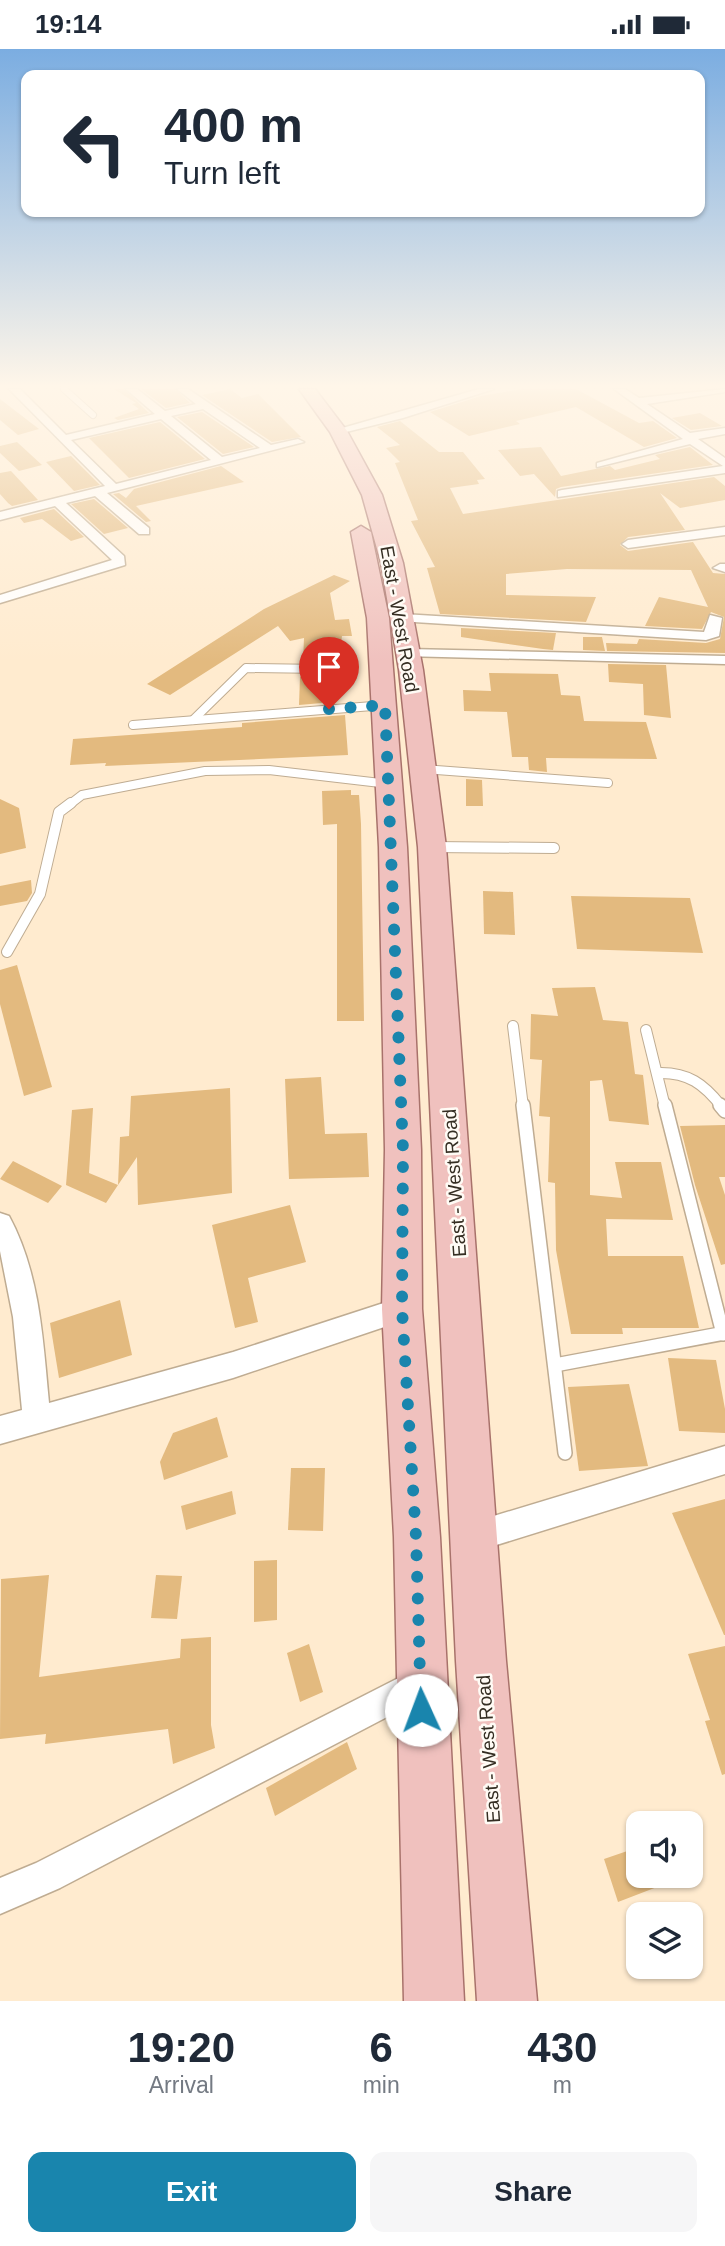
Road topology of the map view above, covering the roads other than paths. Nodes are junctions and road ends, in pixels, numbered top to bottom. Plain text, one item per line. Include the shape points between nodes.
1 (105, 480) edge
2 (140, 480) edge
3 (342, 480) edge
4 (363, 480) edge
5 (653, 480) edge
6 (112, 487) junction
7 (97, 491) junction
8 (562, 494) dead end
9 (57, 501) junction
10 (0, 516) edge
11 (144, 531) dead end
12 (725, 531) edge
13 (628, 544) dead end
14 (0, 599) edge
15 (715, 618) dead end
16 (406, 636) junction
17 (725, 660) edge
18 (385, 705) junction
19 (329, 709) junction
20 (193, 720) junction
21 (133, 725) dead end
22 (423, 769) junction
23 (608, 783) dead end
24 (390, 784) junction
25 (432, 847) junction
26 (554, 848) dead end
27 (7, 952) dead end
28 (513, 1026) dead end
29 (646, 1030) dead end
30 (658, 1073) junction
31 (725, 1111) edge
32 (0, 1224) edge
33 (402, 1309) junction
34 (724, 1333) edge
35 (555, 1365) junction
36 (37, 1419) junction
37 (0, 1430) edge
38 (565, 1453) dead end
39 (725, 1460) edge
40 (474, 1537) junction
41 (420, 1683) junction
42 (0, 1896) edge
43 (434, 2001) edge
44 (507, 2001) edge

1 - 6 street
2 - 6 street
3 - 18 main road, East - West Road via 360,526 377,611
4 - 16 main road, East - West Road via 382,526
5 - 8 street
6 - 7 street
7 - 9 street
7 - 11 street
9 - 10 street
9 - 14 street via 119,559 118,565
12 - 13 street
15 - 16 street via 715,633 706,636 460,620
16 - 17 street
16 - 22 main road, East - West Road
18 - 19 lane
18 - 24 main road, East - West Road
19 - 20 lane
19 - 20 lane via 323,669 246,668
20 - 21 lane
22 - 23 lane
22 - 25 main road, East - West Road
24 - 27 lane via 269,770 205,771 82,795 59,813 40,894
24 - 33 main road, East - West Road via 403,1150
25 - 26 lane
25 - 40 main road, East - West Road
28 - 35 lane
29 - 30 lane
30 - 31 lane via 692,1076
30 - 34 lane
32 - 36 street via 9,1237 25,1309
33 - 36 street via 233,1365
33 - 41 main road, East - West Road
34 - 35 lane
35 - 38 lane
36 - 37 street
39 - 40 street
40 - 44 main road, East - West Road
41 - 42 street via 48,1876
41 - 43 main road, East - West Road

